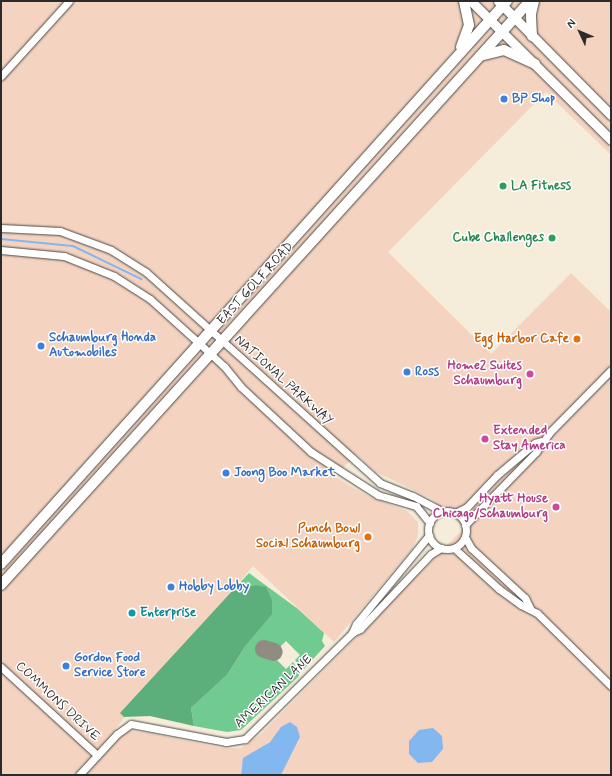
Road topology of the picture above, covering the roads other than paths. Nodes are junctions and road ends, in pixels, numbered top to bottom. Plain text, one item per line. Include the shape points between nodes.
1 (69, 1) edge
2 (464, 1) edge
3 (471, 1) edge
4 (530, 1) edge
5 (534, 1) edge
6 (503, 3) edge
7 (515, 17) junction
8 (490, 20) junction
9 (502, 31) junction
10 (532, 36) junction
11 (480, 56) junction
12 (450, 64) junction
13 (535, 64) junction
14 (1, 76) edge
15 (611, 115) edge
16 (611, 140) edge
17 (1, 228) edge
18 (1, 250) edge
19 (211, 331) junction
20 (221, 342) junction
21 (200, 344) junction
22 (210, 354) junction
23 (611, 370) edge
24 (542, 441) junction
25 (443, 512) junction
26 (455, 513) junction
27 (430, 523) junction
28 (465, 525) junction
29 (429, 535) junction
30 (465, 536) junction
31 (441, 548) junction
32 (454, 548) junction
33 (1, 564) edge
34 (1, 585) edge
35 (530, 608) junction
36 (352, 633) junction
37 (1, 667) edge
38 (611, 686) edge
39 (97, 756) junction
40 (79, 775) edge

1 - 14 street
2 - 12 main road via 469,25 465,39
3 - 8 main road
4 - 7 main road, EAST GOLF ROAD
5 - 10 main road via 531,14
6 - 7 main road
6 - 8 main road, EAST GOLF ROAD
7 - 9 main road, EAST GOLF ROAD
7 - 10 main road
8 - 9 main road
8 - 12 main road, EAST GOLF ROAD
9 - 11 main road, EAST GOLF ROAD
9 - 13 main road
10 - 15 main road
11 - 13 main road via 504,50
11 - 20 main road, EAST GOLF ROAD
12 - 19 main road, EAST GOLF ROAD
13 - 16 main road
17 - 19 street, NATIONAL PARKWAY via 60,231 111,250 146,272
18 - 21 street via 64,256 114,276 150,299
19 - 20 street, NATIONAL PARKWAY
19 - 21 main road, EAST GOLF ROAD
20 - 22 main road, EAST GOLF ROAD
20 - 25 street, NATIONAL PARKWAY via 380,483
21 - 22 street
21 - 33 main road, EAST GOLF ROAD
22 - 27 street via 224,366 240,387 311,452 378,494 416,506
22 - 34 main road, EAST GOLF ROAD
23 - 24 street
24 - 26 street via 535,443 497,475 468,507
24 - 28 street via 536,452
25 - 26 street
25 - 27 street
26 - 28 street
27 - 29 street
28 - 30 street
29 - 31 street
29 - 36 street, AMERICAN LANE via 356,624
30 - 32 street
30 - 35 street via 471,548 525,598
31 - 32 street
31 - 36 street, AMERICAN LANE via 431,554 360,629
32 - 35 street via 499,588 521,605
35 - 38 street
36 - 39 street, AMERICAN LANE via 244,739 226,742 131,724
37 - 39 street, COMMONS DRIVE
39 - 40 street, AMERICAN LANE

